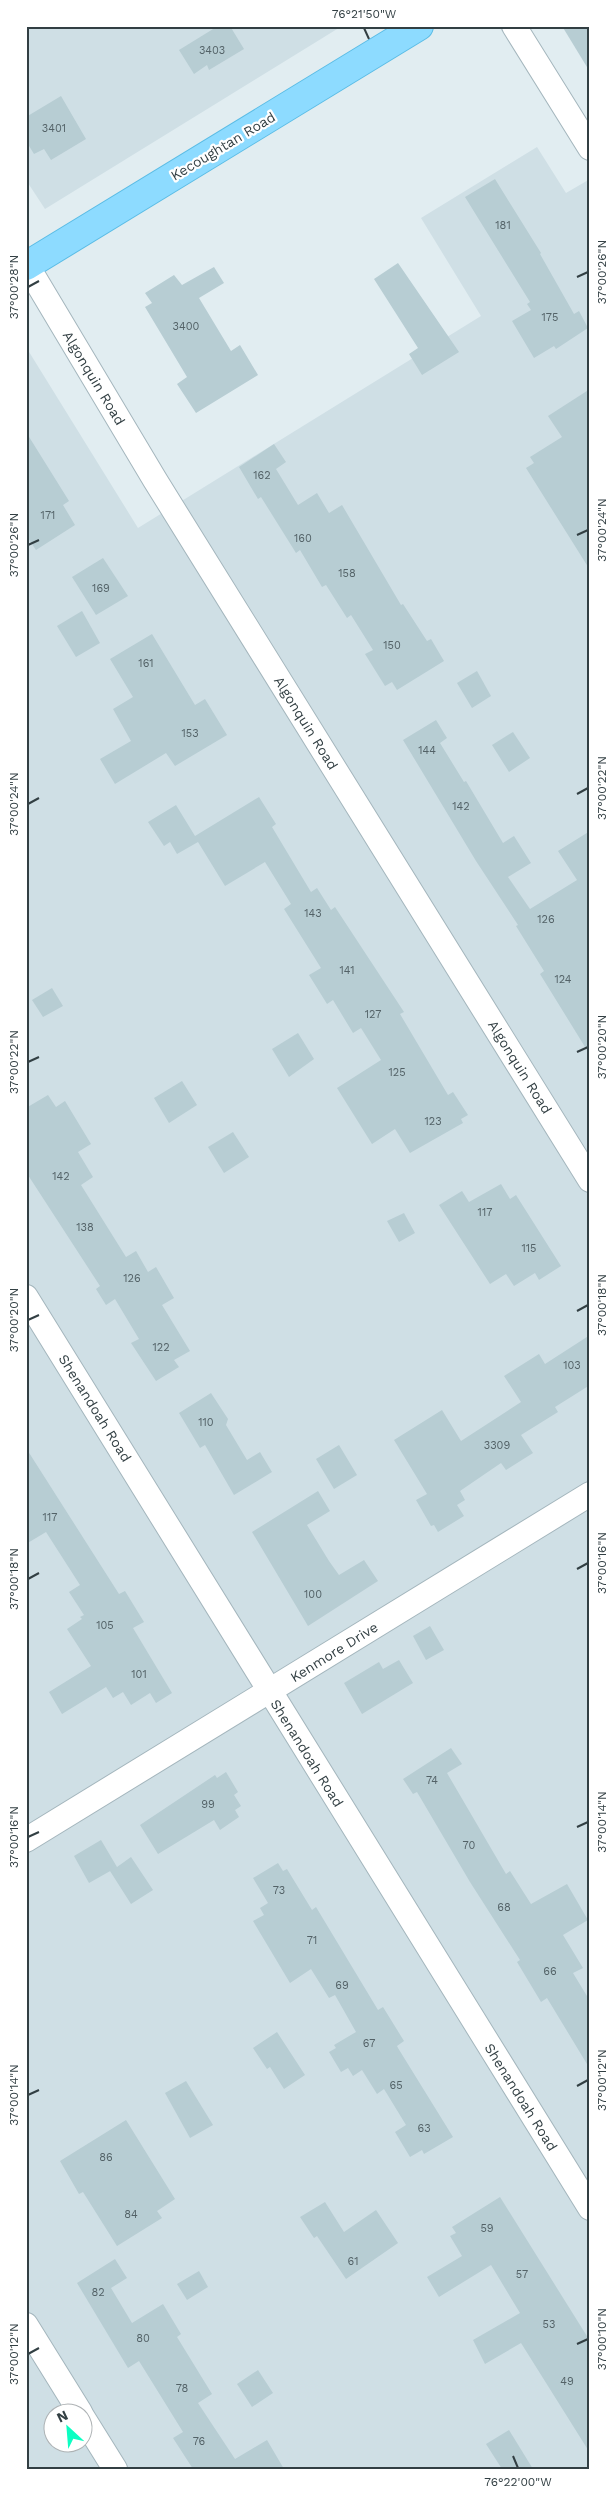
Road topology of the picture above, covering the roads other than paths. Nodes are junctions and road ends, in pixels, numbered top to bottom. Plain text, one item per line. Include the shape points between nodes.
1 (419, 26) edge
2 (514, 26) edge
3 (590, 148) edge
4 (26, 265) edge
5 (590, 1180) edge
6 (26, 1297) edge
7 (590, 1494) edge
8 (269, 1692) junction
9 (26, 1840) edge
10 (590, 2208) edge
11 (26, 2326) edge
12 (74, 2402) edge
13 (92, 2432) edge
14 (115, 2469) edge

1 - 4 main road, Kecoughtan Road
2 - 3 street
4 - 5 street, Algonquin Road via 155,480
6 - 8 street, Shenandoah Road
7 - 8 street, Kenmore Drive
8 - 9 street, Kenmore Drive
8 - 10 street, Shenandoah Road
11 - 12 street
13 - 14 street

